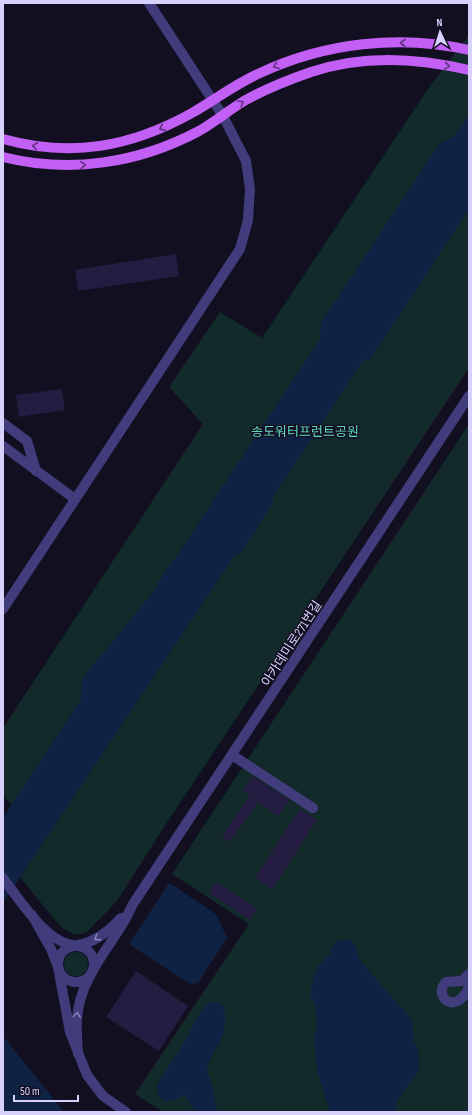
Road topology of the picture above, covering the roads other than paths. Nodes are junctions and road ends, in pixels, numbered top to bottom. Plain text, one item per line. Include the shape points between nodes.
1 (149, 3) edge
2 (469, 50) edge
3 (468, 69) edge
4 (212, 100) junction
5 (223, 116) junction
6 (3, 139) edge
7 (3, 158) edge
8 (469, 396) edge
9 (3, 423) edge
10 (3, 446) edge
11 (36, 471) junction
12 (75, 499) junction
13 (3, 609) edge
14 (232, 755) junction
15 (313, 808) dead end
16 (3, 878) edge
17 (133, 904) junction
18 (32, 915) junction
19 (75, 945) junction
20 (58, 967) junction
21 (93, 971) junction
22 (469, 974) edge
23 (469, 988) edge
24 (78, 1054) junction
25 (126, 1112) edge

1 - 4 street
2 -> 4 main road via 424,43 349,46 276,66
5 -> 3 main road via 244,101 279,84 331,66 398,60
4 - 5 street
4 -> 6 main road via 157,130 114,144 68,148 23,144
7 -> 5 main road via 67,166 118,160 165,147
5 - 12 street via 246,161 250,189 248,220 240,249
8 - 14 street, 아카데미로271번길
9 - 11 street via 27,441
10 - 11 street
11 - 12 street
12 - 13 street
14 - 15 street
14 - 17 street, 아카데미로271번길
16 - 18 street
17 -> 19 street via 118,922 97,939
17 - 21 street
18 - 19 street via 54,938 65,944
18 - 20 street
19 - 20 street via 61,952
19 - 21 street via 86,949 92,955
20 - 21 street via 63,977 73,982 84,980
20 - 24 street via 70,1032
24 -> 21 street via 78,1009
22 - 23 street via 462,980 446,982 442,987 442,993 447,1001 457,1002
24 - 25 street via 86,1075 104,1096

